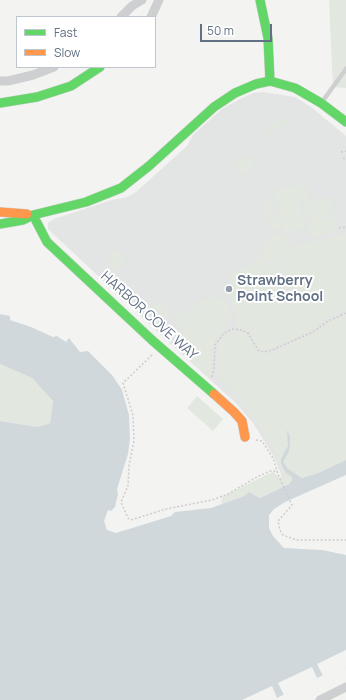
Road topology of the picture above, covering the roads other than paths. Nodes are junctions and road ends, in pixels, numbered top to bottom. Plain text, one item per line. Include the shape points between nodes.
1 (142, 0) edge
2 (159, 0) edge
3 (260, 0) edge
4 (122, 16) edge
5 (151, 16) edge
6 (51, 68) edge
7 (98, 68) edge
8 (346, 69) edge
9 (0, 81) edge
10 (270, 81) junction
11 (0, 103) edge
12 (321, 103) junction
13 (346, 122) edge
14 (0, 212) edge
15 (33, 215) junction
16 (0, 224) edge
17 (245, 437) road end
18 (346, 687) edge
19 (320, 700) edge

1 - 4 street
2 - 5 street
3 - 10 street via 268,38
6 - 9 street via 33,75
7 - 11 street via 71,86 37,97
8 - 12 lane
10 - 12 street via 295,88
10 - 15 street via 245,88 225,99 120,188 86,202
12 - 13 street
14 - 15 street
15 - 16 street via 23,220
15 - 17 street, HARBOR COVE WAY via 47,242 242,421
18 - 19 street

